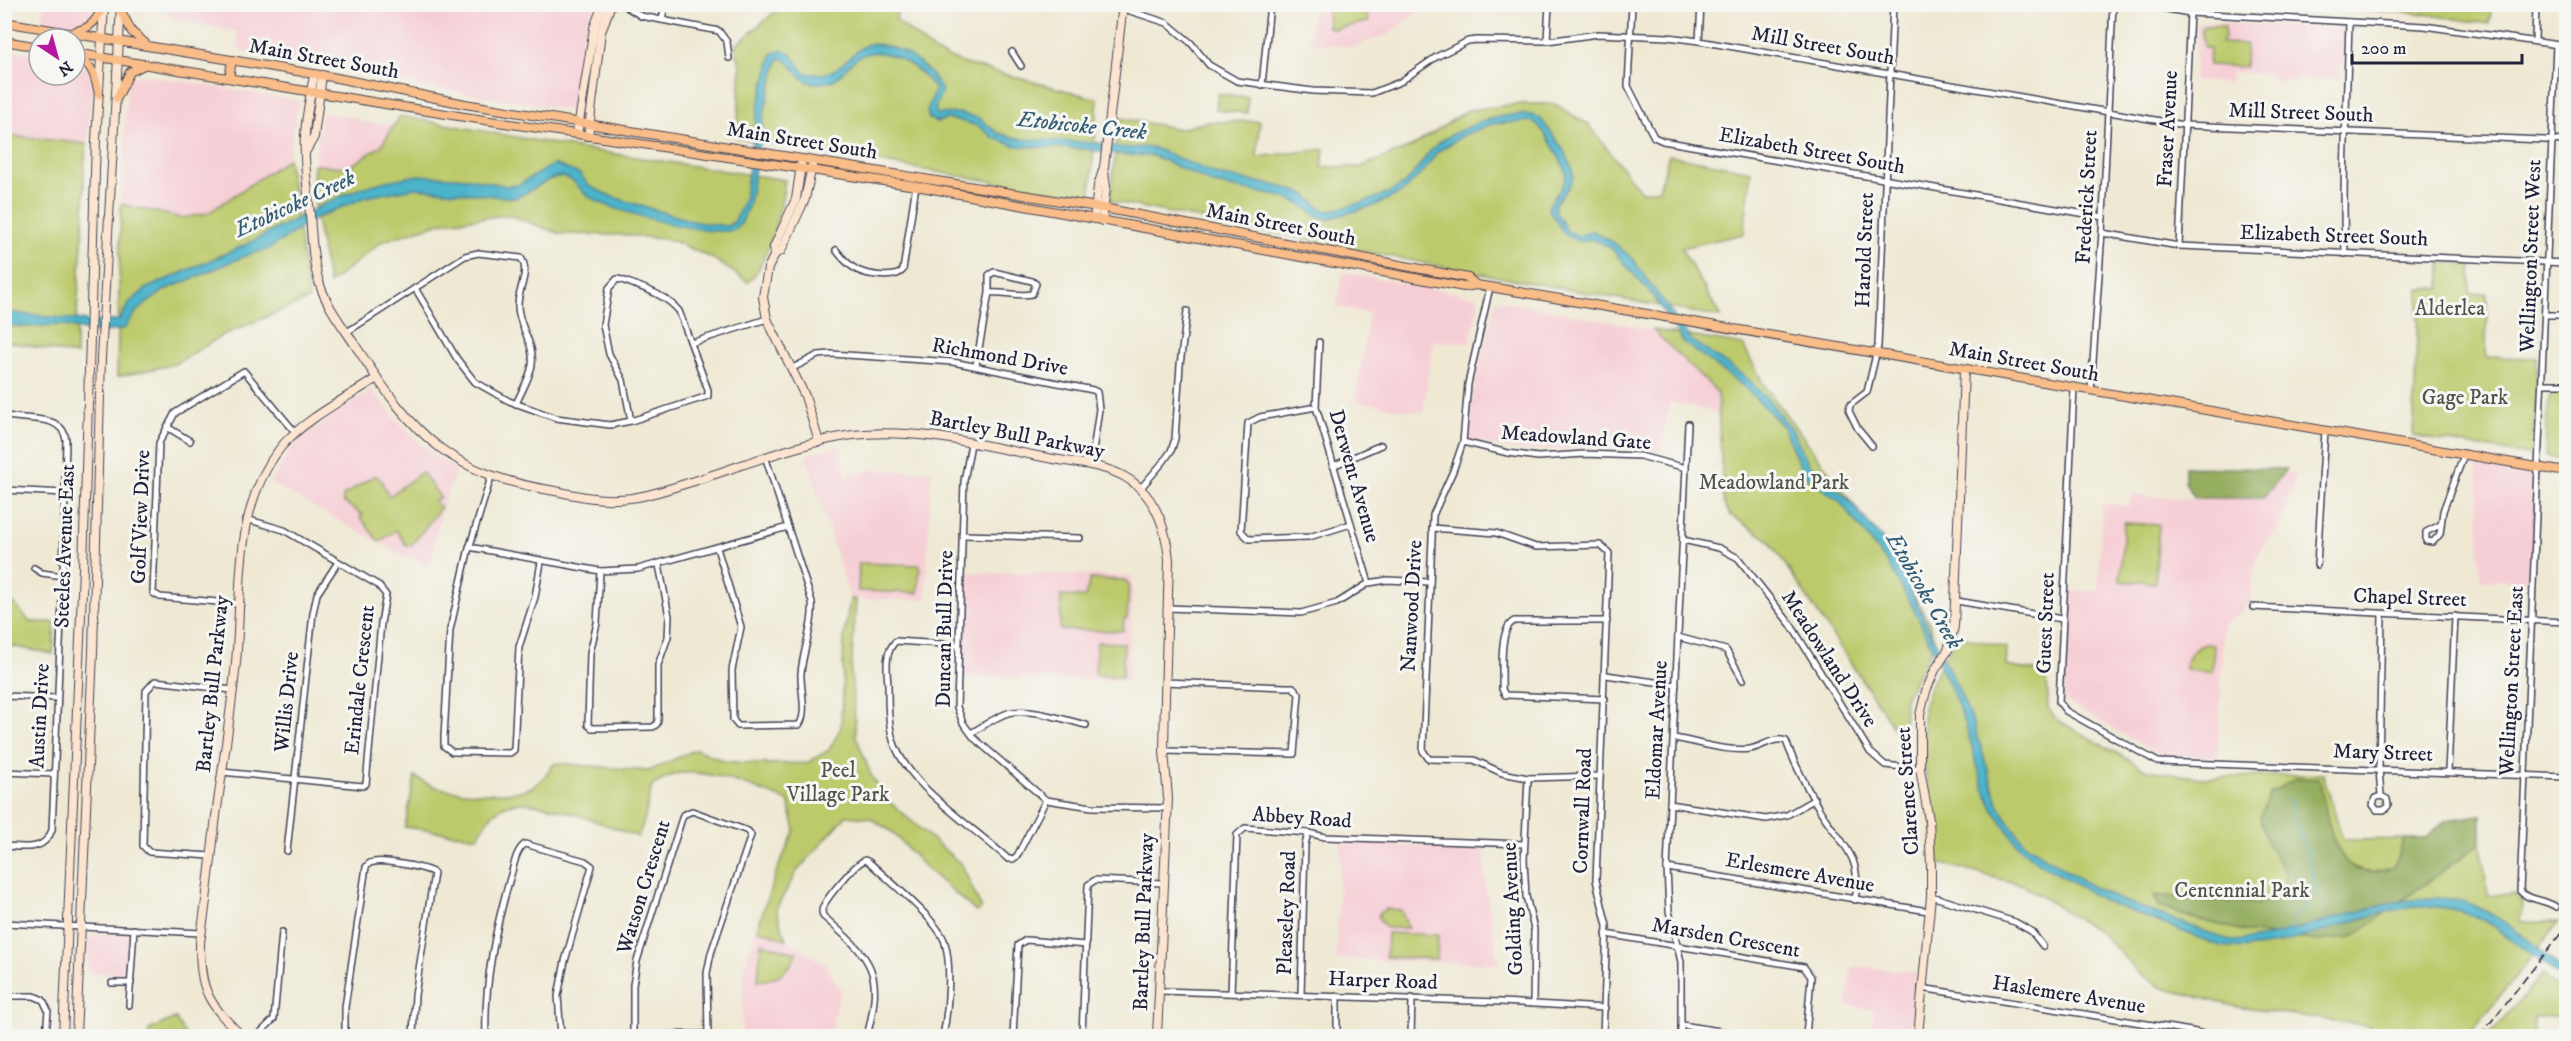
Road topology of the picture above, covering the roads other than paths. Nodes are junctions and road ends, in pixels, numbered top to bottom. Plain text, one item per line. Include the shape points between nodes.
1 (103, 4) edge
2 (603, 4) edge
3 (611, 4) edge
4 (622, 4) edge
5 (665, 4) edge
6 (1109, 4) edge
7 (1270, 4) edge
8 (1549, 4) edge
9 (1632, 4) edge
10 (1701, 4) edge
11 (1893, 4) edge
12 (2114, 4) edge
13 (2139, 4) edge
14 (2536, 4) edge
15 (1123, 6) edge
16 (121, 7) edge
17 (2190, 14) junction
18 (662, 20) junction
19 (4, 22) edge
20 (2349, 22) junction
21 (33, 27) edge
22 (87, 27) edge
23 (87, 36) edge
24 (1631, 36) junction
25 (102, 38) junction
26 (4, 41) edge
27 (119, 41) junction
28 (1547, 41) junction
29 (1699, 41) junction
30 (2535, 41) junction
31 (27, 45) edge
32 (2556, 45) junction
33 (151, 46) junction
34 (2566, 46) edge
35 (1012, 52) dead end
36 (87, 56) edge
37 (101, 57) junction
38 (729, 58) dead end
39 (118, 60) junction
40 (232, 60) junction
41 (87, 62) edge
42 (146, 64) junction
43 (1021, 66) dead end
44 (318, 75) junction
45 (1890, 75) junction
46 (230, 78) junction
47 (1262, 85) junction
48 (315, 93) junction
49 (99, 94) junction
50 (117, 98) junction
51 (2108, 113) junction
52 (579, 122) junction
53 (589, 124) junction
54 (2184, 125) junction
55 (2347, 132) junction
56 (577, 134) junction
57 (588, 136) junction
58 (2552, 140) junction
59 (2566, 141) edge
60 (737, 153) junction
61 (801, 164) junction
62 (812, 165) junction
63 (1885, 181) junction
64 (917, 182) junction
65 (1100, 207) junction
66 (2103, 217) junction
67 (1098, 220) junction
68 (2102, 233) junction
69 (2179, 246) junction
70 (836, 250) dead end
71 (775, 254) junction
72 (2345, 254) junction
73 (2547, 262) junction
74 (2566, 263) edge
75 (1476, 285) junction
76 (1490, 287) junction
77 (415, 288) junction
78 (989, 293) junction
79 (1187, 311) dead end
80 (2545, 315) junction
81 (2566, 315) edge
82 (767, 319) junction
83 (347, 332) junction
84 (1319, 342) dead end
85 (690, 343) junction
86 (1876, 353) junction
87 (976, 365) junction
88 (791, 369) junction
89 (1964, 370) junction
90 (377, 378) junction
91 (2542, 384) junction
92 (2566, 384) edge
93 (2074, 388) junction
94 (2091, 391) junction
95 (516, 404) junction
96 (1316, 407) junction
97 (4, 415) edge
98 (631, 422) junction
99 (1688, 424) dead end
100 (166, 427) junction
101 (2325, 430) junction
102 (295, 432) junction
103 (190, 441) dead end
104 (819, 442) junction
105 (1462, 442) junction
106 (971, 444) junction
107 (1382, 445) dead end
108 (1872, 446) dead end
109 (2464, 455) junction
110 (766, 459) junction
111 (1091, 466) junction
112 (1334, 466) junction
113 (1686, 468) junction
114 (2538, 468) junction
115 (2566, 472) edge
116 (491, 477) junction
117 (1140, 489) junction
118 (4, 490) edge
119 (66, 493) junction
120 (246, 519) junction
121 (1351, 524) junction
122 (2439, 525) dead end
123 (788, 527) junction
124 (1432, 528) junction
125 (962, 535) junction
126 (1080, 538) dead end
127 (1683, 540) junction
128 (469, 547) junction
129 (717, 548) junction
130 (338, 562) junction
131 (541, 562) junction
132 (659, 565) junction
133 (2318, 565) dead end
134 (34, 568) dead end
135 (600, 571) junction
136 (63, 576) junction
137 (1429, 582) junction
138 (1369, 583) junction
139 (1957, 601) junction
140 (241, 604) junction
141 (2253, 607) dead end
142 (1168, 608) junction
143 (2382, 614) junction
144 (2455, 616) junction
145 (2062, 619) junction
146 (2532, 620) junction
147 (1607, 621) junction
148 (2566, 622) edge
149 (1678, 636) junction
150 (958, 645) junction
151 (1606, 675) junction
152 (1743, 680) dead end
153 (1165, 682) junction
154 (1676, 685) junction
155 (232, 690) junction
156 (4, 696) edge
157 (57, 698) junction
158 (1605, 699) junction
159 (1086, 725) dead end
160 (971, 733) junction
161 (1674, 738) junction
162 (1164, 751) junction
163 (2199, 763) joint
164 (1920, 769) junction
165 (2379, 769) junction
166 (4, 772) edge
167 (222, 772) junction
168 (2448, 772) junction
169 (54, 774) junction
170 (1600, 776) junction
171 (2524, 776) junction
172 (2566, 777) edge
173 (1528, 778) junction
174 (296, 780) junction
175 (2381, 796) dead end
176 (1815, 799) junction
177 (1046, 800) junction
178 (1670, 804) junction
179 (1167, 808) junction
180 (1308, 833) junction
181 (1524, 844) junction
182 (4, 846) edge
183 (287, 851) dead end
184 (211, 856) junction
185 (1667, 868) junction
186 (1163, 883) junction
187 (1931, 896) junction
188 (1855, 900) junction
189 (2556, 907) dead end
190 (1928, 911) junction
191 (4, 923) edge
192 (68, 926) junction
193 (81, 926) junction
194 (134, 929) junction
195 (282, 932) dead end
196 (201, 933) junction
197 (1606, 934) junction
198 (1086, 945) junction
199 (1678, 945) junction
200 (2043, 946) dead end
201 (112, 983) dead end
202 (131, 983) junction
203 (1921, 988) junction
204 (1160, 991) junction
205 (1231, 993) junction
206 (1300, 995) junction
207 (4, 996) edge
208 (1337, 996) junction
209 (1412, 998) junction
210 (1533, 1004) junction
211 (129, 1005) dead end
212 (1605, 1008) junction
213 (1682, 1025) junction
214 (633, 1035) edge
215 (708, 1035) edge
216 (46, 1036) edge
217 (63, 1036) edge
218 (76, 1036) edge
219 (242, 1036) edge
220 (257, 1036) edge
221 (345, 1036) edge
222 (413, 1036) edge
223 (486, 1036) edge
224 (561, 1036) edge
225 (606, 1036) edge
226 (867, 1036) edge
227 (943, 1036) edge
228 (1013, 1036) edge
229 (1082, 1036) edge
230 (1157, 1036) edge
231 (1337, 1036) edge
232 (1411, 1036) edge
233 (1603, 1036) edge
234 (1681, 1036) edge
235 (1751, 1036) edge
236 (1806, 1036) edge
237 (1918, 1036) edge
238 (2211, 1036) edge

1 - 22 main road
1 - 25 street, Steeles Avenue East
2 - 52 street via 594,28
3 - 53 street via 601,32
4 - 18 street via 641,15
5 - 18 street
6 - 15 street, Mill Street South
7 - 47 street
8 - 28 street
9 - 24 street, Elizabeth Street South
10 - 29 street
11 - 45 street, Harold Street
12 - 51 street, Frederick Street
13 - 17 street
14 - 30 street
15 - 47 street, Mill Street South via 1167,23 1223,75
15 - 65 street via 1108,118 1106,187
16 - 27 street, Steeles Avenue East
16 - 33 main road via 132,32
17 - 20 street
17 - 54 street, Fraser Avenue
18 - 38 street via 719,31 727,42
19 - 21 main road, Main Street South
20 - 30 street via 2424,26
20 - 55 street
23 - 25 main road, Main Street South
24 - 28 street, Mill Street South via 1598,34
24 - 29 street, Mill Street South
24 - 63 street, Elizabeth Street South via 1628,86 1654,137
25 - 27 main road, Main Street South
25 - 37 street, Steeles Avenue East
26 - 31 main road
27 - 33 main road, Main Street South
27 - 39 street, Steeles Avenue East
28 - 47 street, Mill Street South via 1468,41 1400,82 1372,93
29 - 45 street, Mill Street South
30 - 32 street
32 - 34 street
32 - 58 street, Wellington Street West
33 - 40 main road, Main Street South
35 - 43 street
36 - 37 main road, Main Street South
37 - 39 main road, Main Street South
37 - 49 street, Steeles Avenue East
39 - 42 main road, Main Street South
39 - 50 street, Steeles Avenue East
40 - 44 main road, Main Street South
40 - 46 main road
41 - 49 main road
42 - 46 main road, Main Street South
42 - 50 main road via 126,77
44 - 48 street, Bartley Bull Parkway
44 - 52 main road, Main Street South
45 - 51 street, Mill Street South
45 - 63 street, Harold Street
46 - 48 main road, Main Street South
48 - 56 main road, Main Street South
48 - 83 street, Bartley Bull Parkway via 314,137 306,152 312,234 319,282
49 - 192 street, Steeles Avenue East
50 - 193 street, Steeles Avenue East via 101,358
51 - 54 street, Mill Street South
51 - 66 street, Frederick Street
52 - 53 main road, Main Street South
52 - 56 street
53 - 57 street
53 - 60 main road, Main Street South
54 - 55 street, Mill Street South
54 - 69 street, Fraser Avenue
55 - 58 street, Mill Street South
55 - 72 street
56 - 57 main road, Main Street South
57 - 60 main road, Main Street South
58 - 59 street, Mill Street South
58 - 73 street, Wellington Street West
60 - 61 main road, Main Street South
61 - 62 main road, Main Street South
61 - 71 street via 796,200 774,247
62 - 64 main road, Main Street South
62 - 71 street via 805,199 781,251
63 - 66 street, Elizabeth Street South
63 - 86 street, Harold Street
64 - 65 main road, Main Street South
64 - 67 main road, Main Street South
64 - 70 street via 900,274 859,271
65 - 67 street
65 - 75 main road, Main Street South via 1468,278
66 - 68 street, Frederick Street
67 - 75 main road, Main Street South via 1464,287
68 - 69 street, Elizabeth Street South
68 - 94 street, Frederick Street
69 - 72 street, Elizabeth Street South
71 - 82 street via 763,297
72 - 73 street, Elizabeth Street South
73 - 74 street, Elizabeth Street South
73 - 80 street, Wellington Street West
75 - 76 main road, Main Street South
76 - 86 main road, Main Street South
76 - 105 street, Nanwood Drive via 1468,384
77 - 83 street
77 - 95 street via 475,382
77 - 95 street via 472,253 521,258 526,270 518,310 531,346 532,368
78 - 78 street via 989,275 994,272 1036,284 1032,294 1025,296
78 - 87 street
79 - 117 street via 1175,439 1168,456
80 - 81 street
80 - 91 street, Wellington Street West
82 - 85 street
82 - 88 street
83 - 90 street, Bartley Bull Parkway
84 - 96 street, Derwent Avenue
85 - 98 street via 708,396
85 - 98 street via 672,302 622,280 617,279 609,288 603,325 609,354 623,380
86 - 89 main road, Main Street South
86 - 108 street, Harold Street via 1867,392 1850,405 1849,411
87 - 88 street, Richmond Drive via 831,354 818,355
87 - 111 street, Richmond Drive via 1097,392 1099,409
88 - 104 street via 805,396
89 - 93 main road, Main Street South
89 - 139 street, Clarence Street
90 - 102 street, Bartley Bull Parkway
90 - 116 street, Bartley Bull Parkway via 427,438 453,458
91 - 92 street
91 - 114 street, Wellington Street West
93 - 94 main road, Main Street South
93 - 145 street, Guest Street
94 - 101 main road, Main Street South
95 - 98 street via 594,424
96 - 112 street, Derwent Avenue
96 - 121 street via 1260,417 1248,423 1241,531 1249,539 1309,537
97 - 119 street, Austin Drive via 53,421 61,427 66,440
99 - 113 street, Eldomar Avenue
100 - 102 street, Golf View Drive via 175,413 244,370
100 - 103 street, Golf View Drive
100 - 140 street, Golf View Drive via 159,443 156,478 153,592 160,597
101 - 109 main road, Main Street South
101 - 133 street
102 - 120 street, Bartley Bull Parkway via 275,457
104 - 106 street, Bartley Bull Parkway via 852,435 904,434
104 - 110 street, Bartley Bull Parkway
105 - 113 street, Meadowland Gate via 1538,457 1640,456
105 - 124 street, Nanwood Drive via 1435,508
106 - 111 street, Bartley Bull Parkway
106 - 125 street, Duncan Bull Drive via 964,481
107 - 112 street
109 - 114 main road, Main Street South
109 - 122 street
110 - 116 street, Bartley Bull Parkway via 651,495 616,499
110 - 123 street
111 - 117 street, Bartley Bull Parkway via 1125,477
112 - 121 street, Derwent Avenue
113 - 127 street, Eldomar Avenue
114 - 115 main road, Main Street South
114 - 146 street, Wellington Street East
116 - 128 street
117 - 142 street, Bartley Bull Parkway via 1159,514 1167,540
118 - 119 street
119 - 136 street, Austin Drive
120 - 130 street, Erindale Crescent via 284,530
120 - 140 street, Bartley Bull Parkway
121 - 138 street, Derwent Avenue
123 - 129 street
123 - 129 street via 813,614 801,673 803,718 799,725 738,726 733,720 732,670 741,627
124 - 137 street, Nanwood Drive
124 - 147 street, Cornwall Road via 1496,533 1536,547 1604,546 1609,553
125 - 126 street
125 - 150 street, Duncan Bull Drive
127 - 149 street, Eldomar Avenue
127 - 164 street, Meadowland Drive via 1719,548 1738,558 1791,625 1870,752 1885,765
128 - 131 street
128 - 131 street via 450,630 444,746 452,753 514,750 519,647 536,597
129 - 132 street
130 - 174 street, Willis Drive via 317,594 313,613
130 - 174 street, Erindale Crescent via 378,585 386,595 366,784
131 - 135 street
132 - 135 street
132 - 135 street via 669,616 668,637 658,665 658,720 653,727 588,725 590,653 597,623
134 - 136 street
136 - 157 street, Austin Drive
137 - 138 street
137 - 173 street, Nanwood Drive via 1422,741 1426,756 1434,760 1474,760 1502,773
138 - 142 street via 1337,603 1301,613
139 - 145 street
139 - 164 street, Clarence Street via 1948,650 1935,670 1920,715
140 - 155 street, Bartley Bull Parkway
141 - 143 street, Chapel Street
142 - 153 street, Bartley Bull Parkway
143 - 144 street, Chapel Street
143 - 165 street
144 - 146 street, Chapel Street
144 - 168 street
145 - 163 street, Guest Street via 2059,702 2063,708 2158,762
146 - 148 street, Chapel Street
146 - 171 street, Wellington Street East
147 - 151 street, Cornwall Road
147 - 158 street via 1514,621 1507,626 1503,644 1504,695
149 - 152 street via 1726,650
149 - 154 street, Eldomar Avenue
150 - 160 street, Duncan Bull Drive via 957,707
150 - 177 street via 896,641 891,646 887,667 889,722 902,760 926,788 1008,859 1017,856
151 - 154 street
151 - 158 street, Cornwall Road
153 - 162 street, Bartley Bull Parkway
153 - 162 street via 1293,687 1299,694 1294,754
154 - 161 street, Eldomar Avenue
155 - 167 street, Bartley Bull Parkway
155 - 184 street via 155,681 146,691 142,846 149,852
156 - 157 street
157 - 169 street, Austin Drive
158 - 170 street, Cornwall Road
159 - 160 street via 1016,712
160 - 177 street, Duncan Bull Drive
161 - 176 street via 1740,750 1786,741
161 - 178 street, Eldomar Avenue
162 - 179 street, Bartley Bull Parkway
163 - 165 street, Mary Street
164 - 187 street, Clarence Street via 1929,820
165 - 168 street, Mary Street
165 - 175 street
166 - 169 street
167 - 174 street, Erindale Crescent
167 - 184 street, Bartley Bull Parkway
168 - 171 street, Mary Street
169 - 182 street, Austin Drive via 52,830 47,841 32,847
170 - 173 street, Nanwood Drive
170 - 197 street, Cornwall Road via 1596,880
171 - 172 street, Mary Street
171 - 189 street, Wellington Street East via 2520,891
173 - 181 street, Golding Avenue
174 - 183 street, Willis Drive
176 - 178 street via 1787,815 1766,819
176 - 188 street via 1853,857
177 - 179 street via 1092,807
178 - 185 street, Eldomar Avenue
179 - 186 street, Bartley Bull Parkway
180 - 181 street, Abbey Road via 1325,837
180 - 205 street, Abbey Road via 1245,828 1237,835
180 - 206 street, Pleaseley Road
181 - 210 street, Golding Avenue via 1526,896 1534,929
184 - 196 street, Bartley Bull Parkway
185 - 188 street, Erlesmere Avenue
185 - 199 street, Eldomar Avenue via 1669,911
186 - 198 street via 1091,882
186 - 204 street, Bartley Bull Parkway
187 - 190 street, Clarence Street
187 - 200 street via 2015,922 2031,931
188 - 190 street, Erlesmere Avenue
190 - 203 street, Clarence Street
191 - 192 street
192 - 193 street
192 - 217 street, Steeles Avenue East
193 - 194 street
193 - 218 street, Steeles Avenue East
194 - 196 street
194 - 202 street
195 - 220 street via 274,1019
196 - 219 street, Bartley Bull Parkway via 203,987 210,1001
197 - 199 street, Marsden Crescent
197 - 212 street, Cornwall Road
198 - 228 street via 1026,940 1017,945
198 - 229 street
199 - 213 street, Eldomar Avenue
199 - 236 street, Marsden Crescent via 1808,970 1811,977
201 - 202 street
202 - 211 street
203 - 237 street, Clarence Street
203 - 238 street, Haslemere Avenue
204 - 205 street, Harper Road
204 - 230 street, Bartley Bull Parkway
205 - 206 street, Harper Road
206 - 208 street, Harper Road
207 - 216 street via 34,996 43,1000 48,1010
208 - 209 street, Harper Road
208 - 231 street
209 - 210 street, Harper Road
209 - 232 street
210 - 212 street, Harper Road
212 - 233 street, Cornwall Road
213 - 234 street, Eldomar Avenue
213 - 235 street
214 - 215 street
214 - 215 street, Watson Crescent via 637,961 684,815 692,811 751,835 711,953 707,973
214 - 225 street
221 - 222 street via 345,1006 366,867 378,862 434,873
223 - 224 street via 489,969 498,920 517,855 525,844 592,866 558,996
226 - 227 street via 876,983 869,963 822,912 827,901 865,860 934,924 945,943 948,978

